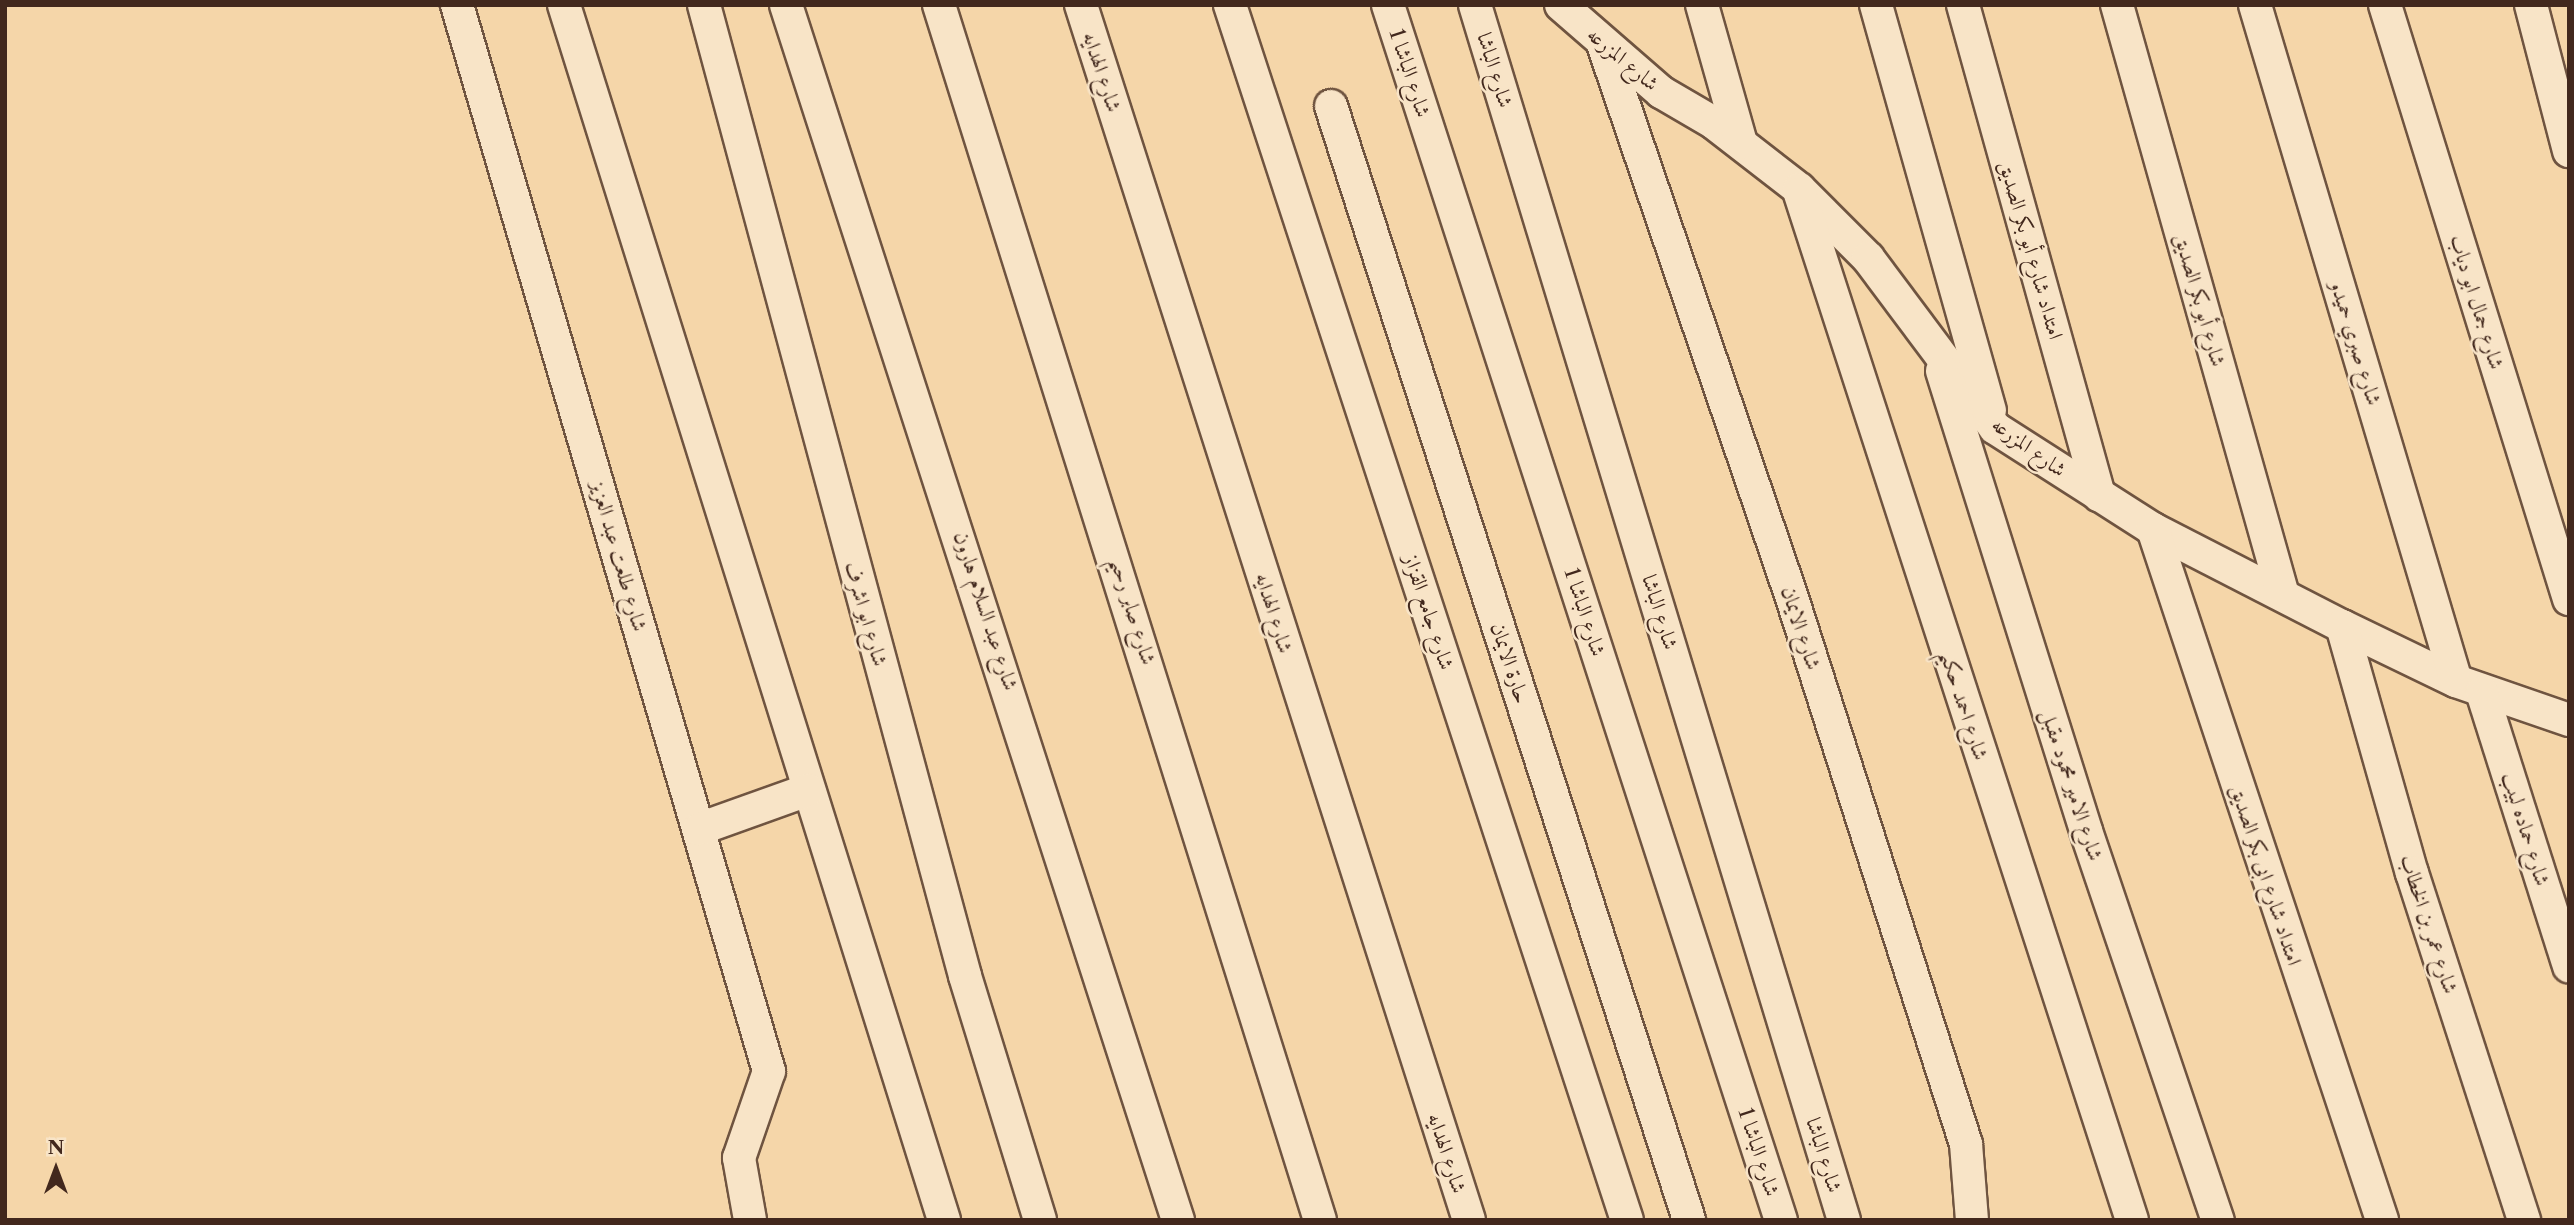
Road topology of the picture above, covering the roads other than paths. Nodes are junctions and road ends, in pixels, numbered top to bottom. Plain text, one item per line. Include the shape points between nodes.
1 (457, 5) edge
2 (564, 5) edge
3 (704, 5) edge
4 (786, 5) edge
5 (939, 5) edge
6 (1081, 5) edge
7 (1230, 5) edge
8 (1388, 5) edge
9 (1475, 5) edge
10 (1561, 5) edge
11 (1702, 5) edge
12 (1875, 5) edge
13 (1963, 5) edge
14 (2117, 5) edge
15 (2255, 5) edge
16 (2385, 5) edge
17 (2531, 5) edge
18 (1602, 43) junction
19 (1331, 106) dead end
20 (1741, 143) junction
21 (2569, 151) edge
22 (1799, 189) junction
23 (1934, 346) junction
24 (1995, 428) junction
25 (2099, 495) junction
26 (2153, 529) junction
27 (2283, 596) junction
28 (2569, 599) edge
29 (2342, 626) junction
30 (2469, 686) junction
31 (2569, 720) edge
32 (808, 790) junction
33 (699, 829) junction
34 (2569, 967) edge
35 (750, 1220) edge
36 (943, 1220) edge
37 (1040, 1220) edge
38 (1178, 1220) edge
39 (1320, 1220) edge
40 (1469, 1220) edge
41 (1627, 1220) edge
42 (1689, 1220) edge
43 (1781, 1220) edge
44 (1844, 1220) edge
45 (1972, 1220) edge
46 (2132, 1220) edge
47 (2218, 1220) edge
48 (2382, 1220) edge
49 (2524, 1220) edge

1 - 33 street, شارع طلعت عبد العزيز
2 - 32 street
3 - 37 street, شارع ابو اشرف via 965,976
4 - 38 street, شارع عبد السلام هارون
5 - 39 street, شارع صابر رحيم
6 - 40 street, شارع الهدايه
7 - 41 street, شارع جامع القزاز
8 - 43 street, شارع الباشا 1
9 - 44 street, شارع الباشا
10 - 18 street, شارع المزرعه
11 - 20 street
12 - 24 street
13 - 25 street, امتداد شارع أبو بكر الصديق
14 - 27 street, شارع أبو بكر الصديق
15 - 30 street, شارع صبري حميدو
16 - 28 street, شارع جمال ابو دياب
17 - 21 street
18 - 20 street, شارع المزرعه via 1661,92
18 - 45 street, شارع الايمان via 1793,601 1966,1144
19 - 42 street, حارة الايمان
20 - 22 street, شارع المزرعه
22 - 23 street, شارع المزرعه via 1868,258
22 - 46 street, شارع احمد حكيم
23 - 24 street, شارع المزرعه
23 - 47 street, شارع الامير محمود مقبل via 2086,831
24 - 25 street, شارع المزرعه
25 - 26 street, شارع المزرعه
26 - 27 street, شارع المزرعه
26 - 48 street, امتداد شارع ابى بكر الصديق
27 - 29 street, شارع المزرعه
29 - 30 street, شارع المزرعه
29 - 49 street, شارع عمر بن الخطاب via 2412,873
30 - 31 street, شارع المزرعه
30 - 34 street, شارع حماده لبيب
32 - 33 street
32 - 36 street
33 - 35 street, شارع طلعت عبد العزيز via 769,1071 738,1168

